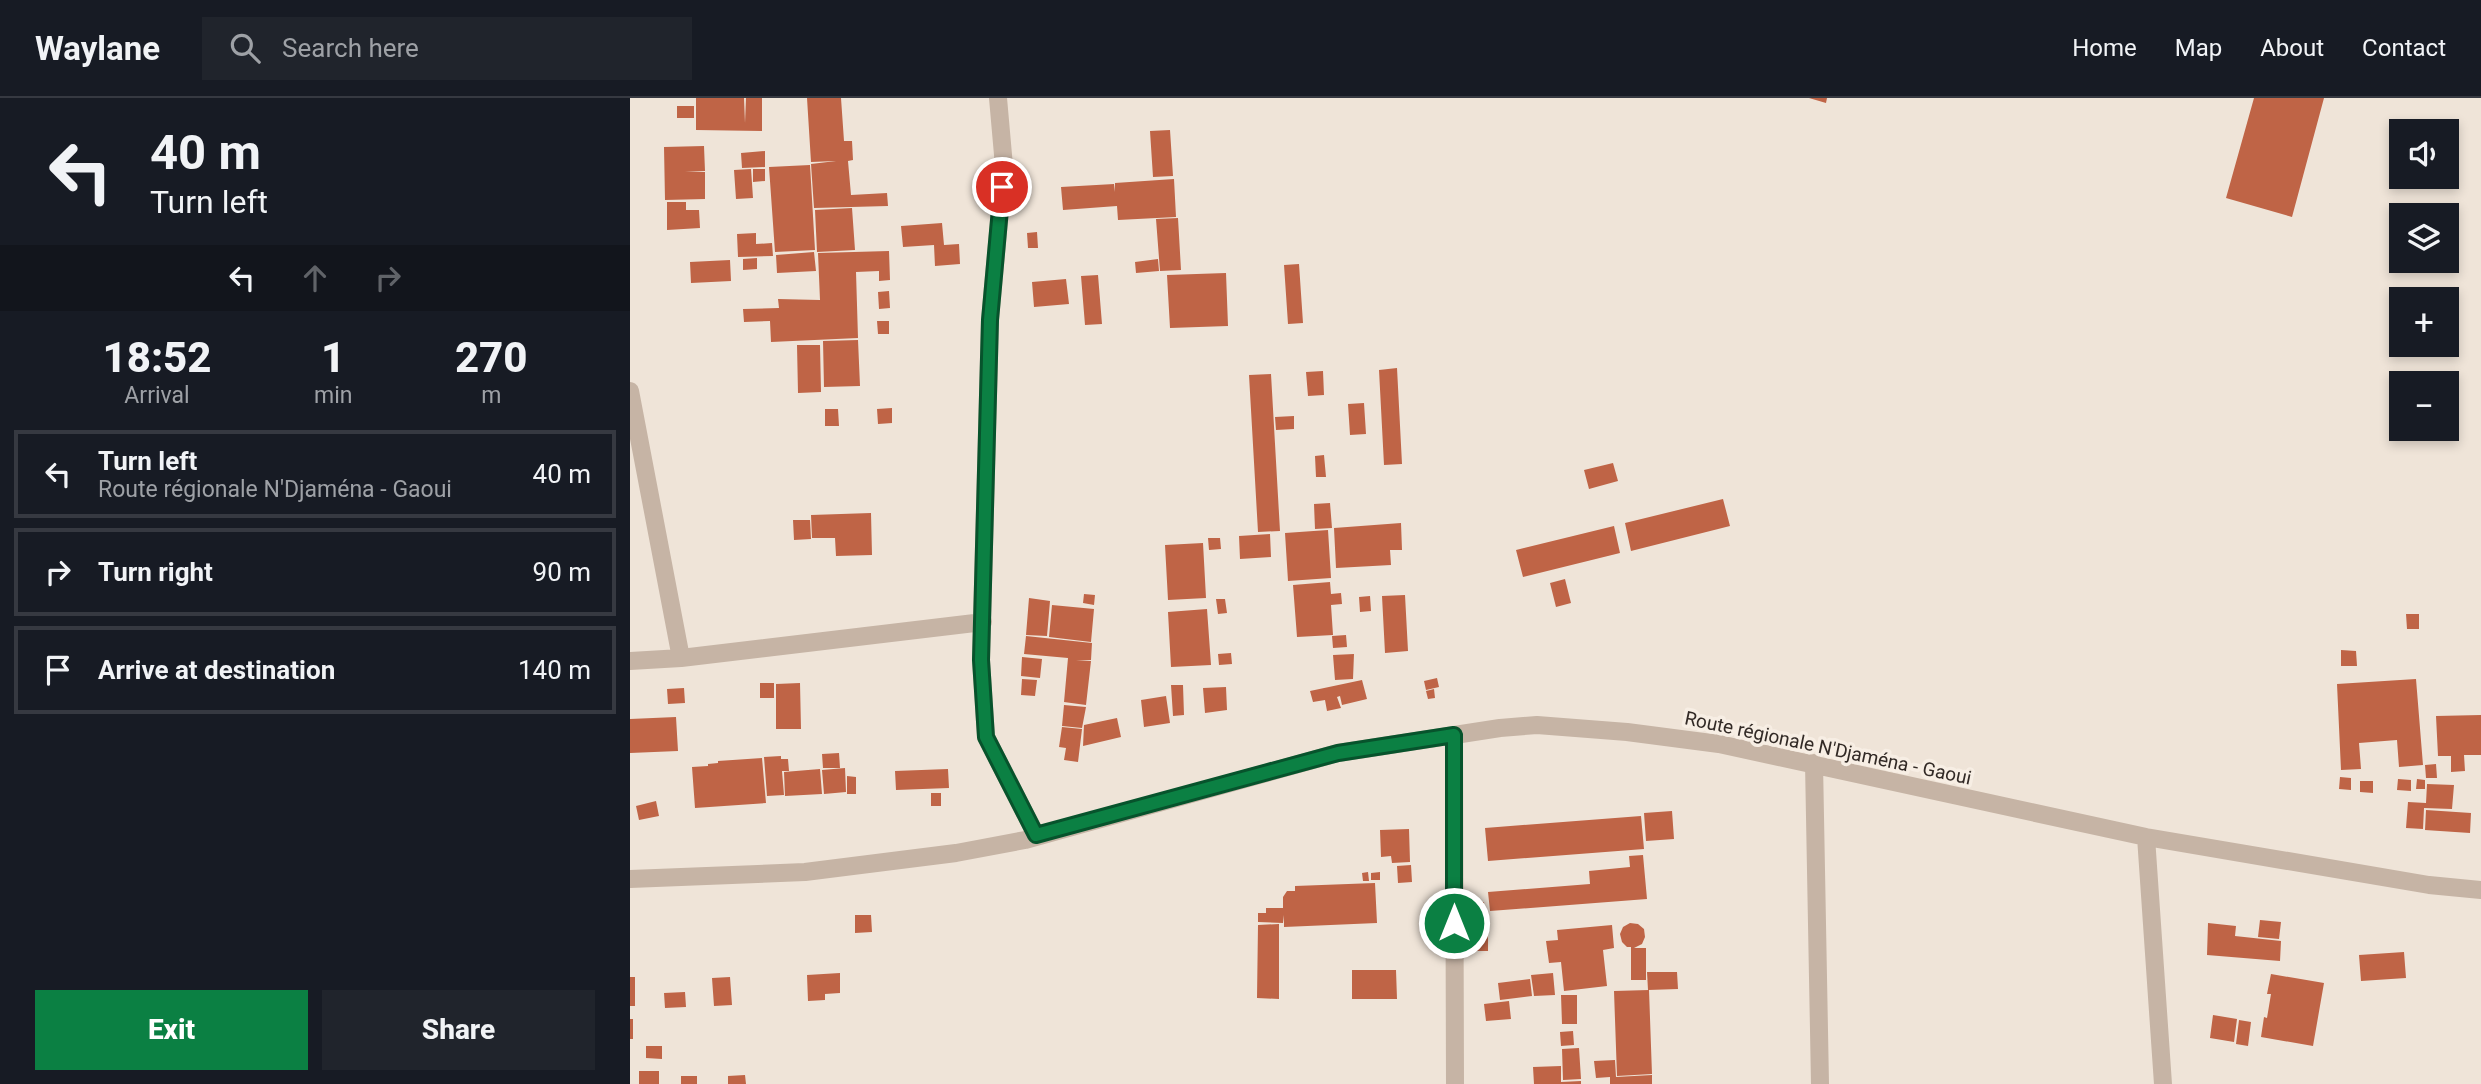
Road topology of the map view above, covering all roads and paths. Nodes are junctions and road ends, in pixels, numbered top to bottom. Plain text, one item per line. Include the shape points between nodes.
1 (998, 98) edge
2 (630, 391) edge
3 (983, 622) junction
4 (681, 658) junction
5 (630, 660) edge
6 (1454, 735) junction
7 (1814, 763) junction
8 (1030, 837) junction
9 (2146, 837) junction
10 (630, 880) edge
11 (2481, 890) edge
12 (1455, 1084) edge
13 (1820, 1084) edge
14 (2163, 1084) edge

1 - 3 street via 1004,166 990,320
2 - 4 street
3 - 4 street
3 - 8 street via 986,737
4 - 5 street
6 - 7 street, Route régionale N'Djaména - Gaoui via 1537,725 1628,732
6 - 8 street, Route régionale N'Djaména - Gaoui via 1338,753
6 - 12 street
7 - 9 street, Route régionale N'Djaména - Gaoui
7 - 13 street
8 - 10 street, Route régionale N'Djaména - Gaoui via 956,853 805,872
9 - 11 street, Route régionale N'Djaména - Gaoui
9 - 14 street

